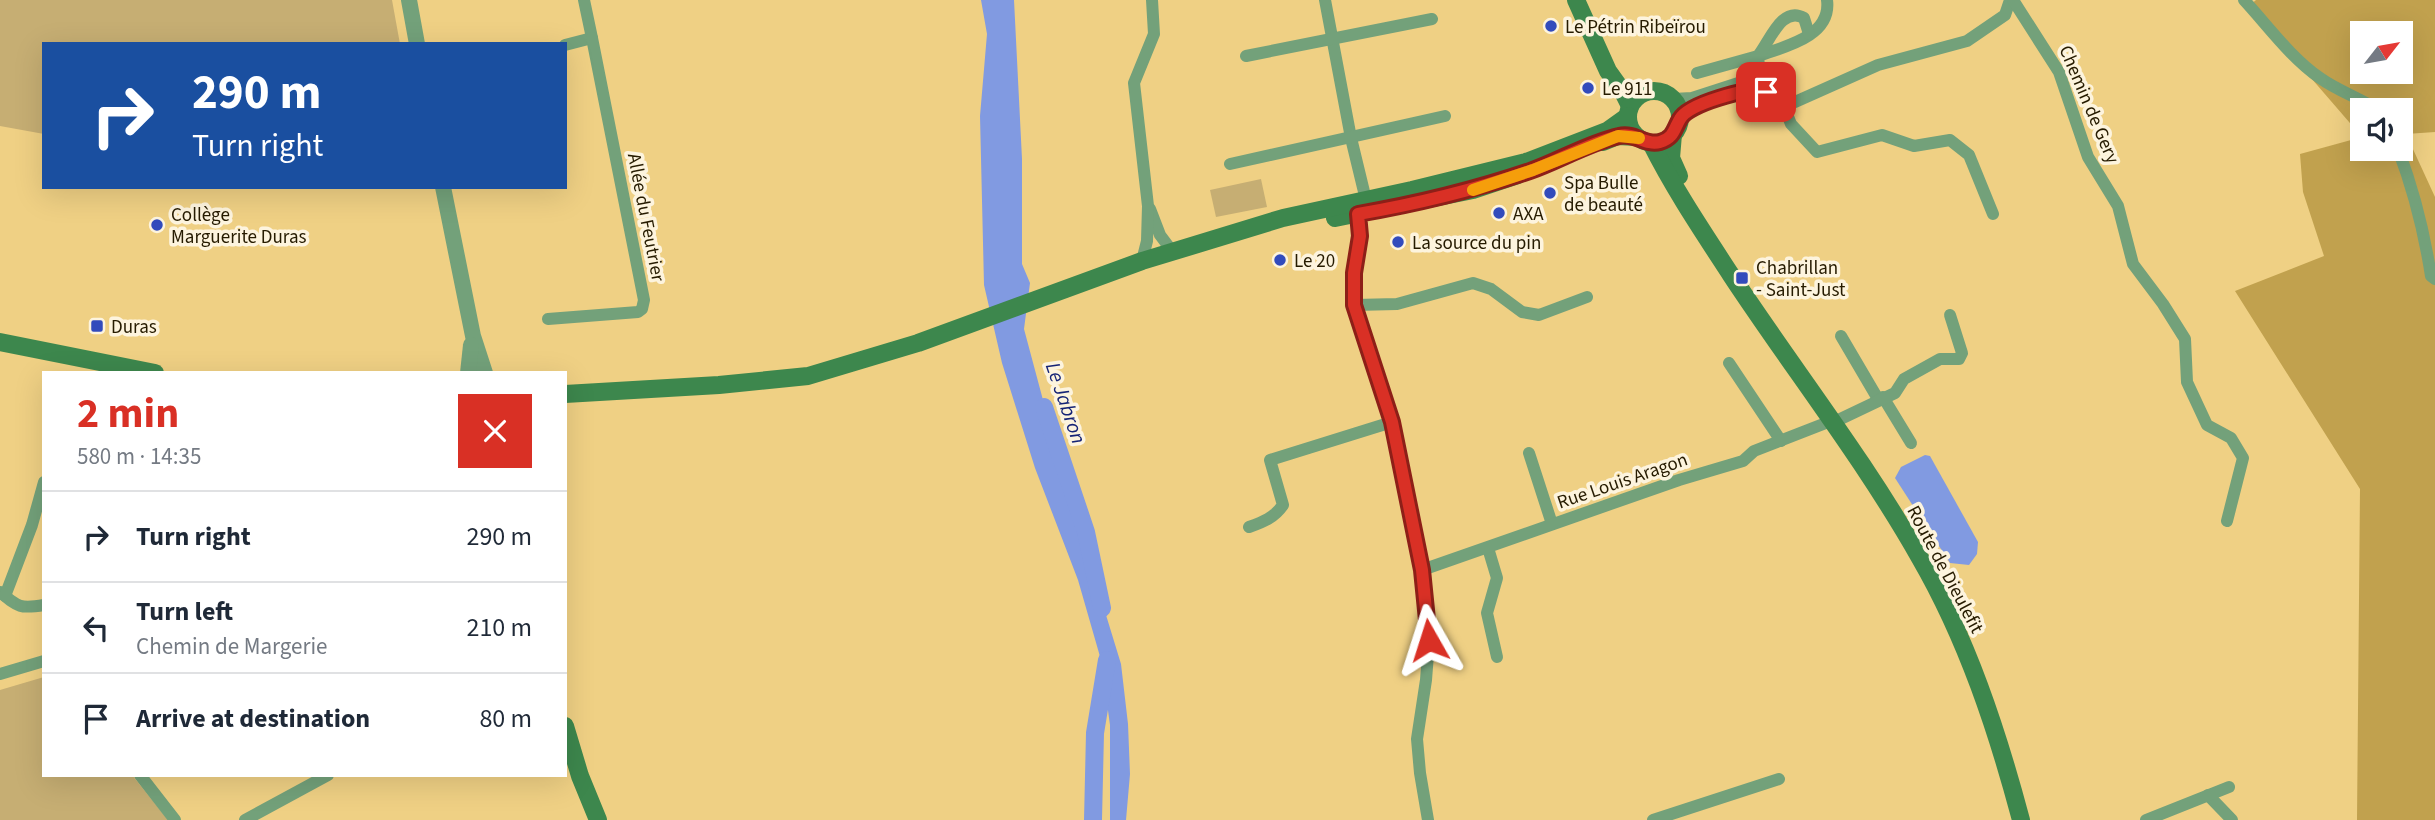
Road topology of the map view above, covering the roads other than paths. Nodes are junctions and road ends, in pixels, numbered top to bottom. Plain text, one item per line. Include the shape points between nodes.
1 (409, 0) edge
2 (584, 0) edge
3 (1152, 0) edge
4 (1325, 0) edge
5 (1576, 0) edge
6 (1584, 0) edge
7 (1827, 0) edge
8 (2011, 0) edge
9 (2244, 0) edge
10 (1432, 19) dead end
11 (1810, 34) junction
12 (592, 38) junction
13 (1332, 39) junction
14 (417, 42) edge
15 (567, 44) edge
16 (1246, 56) dead end
17 (1758, 56) junction
18 (1697, 73) dead end
19 (1762, 82) junction
20 (1643, 92) junction
21 (2360, 98) edge
22 (1673, 99) junction
23 (1782, 102) junction
24 (1629, 111) junction
25 (1445, 116) dead end
26 (1676, 126) junction
27 (1350, 138) junction
28 (1644, 140) junction
29 (2403, 161) edge
30 (1230, 164) dead end
31 (443, 189) edge
32 (1148, 206) junction
33 (1362, 207) junction
34 (1993, 214) dead end
35 (1172, 251) junction
36 (1142, 261) junction
37 (2435, 279) edge
38 (1587, 297) dead end
39 (1354, 305) junction
40 (1951, 315) dead end
41 (548, 319) dead end
42 (473, 336) junction
43 (1841, 336) dead end
44 (4, 344) edge
45 (1788, 359) junction
46 (1729, 363) dead end
47 (145, 371) edge
48 (468, 371) edge
49 (484, 371) edge
50 (567, 394) edge
51 (1881, 398) junction
52 (1392, 422) junction
53 (1832, 422) junction
54 (1781, 441) junction
55 (1911, 443) dead end
56 (1529, 453) dead end
57 (42, 489) edge
58 (2227, 521) dead end
59 (1552, 524) junction
60 (1248, 527) dead end
61 (1488, 548) junction
62 (1422, 570) junction
63 (3, 594) edge
64 (42, 605) edge
65 (1497, 657) dead end
66 (42, 662) edge
67 (0, 674) edge
68 (567, 733) edge
69 (142, 777) edge
70 (324, 777) edge
71 (1779, 779) dead end
72 (2229, 787) dead end
73 (2208, 795) junction
74 (175, 820) edge
75 (245, 820) edge
76 (598, 820) edge
77 (1428, 820) edge
78 (1653, 820) edge
79 (2021, 820) edge
80 (2146, 820) edge
81 (2232, 820) edge

1 - 14 street
2 - 12 street, Allée du Feutrier
3 - 32 street via 1154,34 1134,83
4 - 13 street
5 - 24 main road
6 - 20 main road via 1617,66
7 - 11 street via 1826,15
8 - 23 street via 2006,15 1967,41 1878,65 1795,102
8 - 58 street, Chemin de Gery via 2059,72 2088,157 2118,205 2133,264 2185,339 2187,382 2207,425 2231,438 2243,458
9 - 21 street via 2320,79
10 - 13 street
11 - 17 street
11 - 17 street via 1804,18 1789,15
12 - 15 street
12 - 41 street, Allée du Feutrier via 644,300 638,312
13 - 16 street
13 - 27 street
17 - 18 street
17 - 19 street
19 - 22 street
19 - 23 street
19 - 26 street via 1714,99
20 - 22 main road via 1659,91
20 - 24 main road
22 - 26 main road via 1679,111
23 - 34 street via 1791,124 1816,152 1882,135 1914,146 1950,140 1969,155
24 - 28 main road via 1630,128
24 - 33 main road via 1607,131 1526,162
25 - 27 street
26 - 28 main road via 1663,141
26 - 45 main road, Route de Dieulefit via 1671,158 1677,173
27 - 30 street
27 - 33 street
28 - 33 main road via 1618,136 1474,190
28 - 45 main road, Route de Dieulefit
29 - 37 street
31 - 42 street
32 - 35 street
32 - 36 street
33 - 35 main road via 1283,218
33 - 39 street
35 - 36 main road
36 - 50 main road via 918,343 808,376
38 - 39 street via 1539,315 1522,312 1474,283 1398,304
39 - 52 street
40 - 51 street, Rue Louis Aragon via 1962,353 1959,359 1940,359 1904,379 1895,393
42 - 48 street
42 - 49 street
43 - 51 street
44 - 47 main road
45 - 53 main road, Route de Dieulefit
46 - 54 street
51 - 53 street, Rue Louis Aragon
51 - 55 street
52 - 60 street via 1270,460 1283,505 1268,520
52 - 62 street
53 - 54 street, Rue Louis Aragon
53 - 79 main road, Route de Dieulefit via 1921,559 1958,634 2006,761
54 - 59 street, Rue Louis Aragon via 1754,451 1743,461
56 - 59 street
57 - 63 street
59 - 61 street, Rue Louis Aragon
61 - 62 street, Rue Louis Aragon
61 - 65 street via 1497,578 1487,613
62 - 77 street via 1429,640 1417,739
63 - 64 street via 15,606
66 - 67 street
68 - 76 main road
69 - 74 street
70 - 75 street
71 - 78 street
72 - 73 street
73 - 80 street
73 - 81 street

